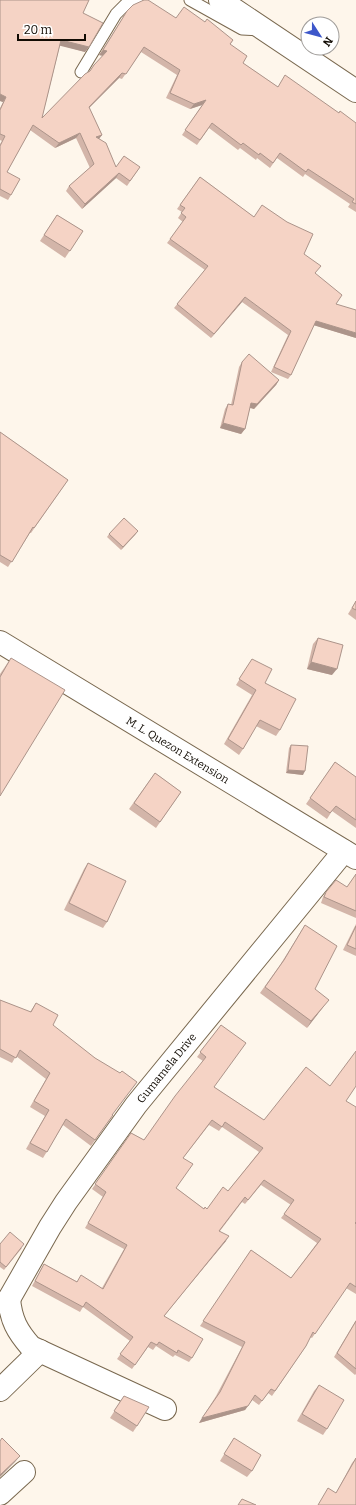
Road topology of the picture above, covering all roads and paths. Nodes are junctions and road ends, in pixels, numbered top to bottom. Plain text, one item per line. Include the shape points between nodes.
1 (137, 0) edge
2 (190, 0) edge
3 (220, 0) edge
4 (123, 2) edge
5 (265, 30) junction
6 (81, 72) dead end
7 (356, 91) edge
8 (0, 642) edge
9 (350, 855) edge
10 (5, 1297) edge
11 (40, 1351) junction
12 (0, 1390) edge
13 (165, 1408) dead end
14 (24, 1472) dead end
15 (0, 1494) edge

1 - 4 lane
2 - 5 lane via 242,29
3 - 5 street
4 - 6 lane
5 - 7 street
8 - 9 street, M. L. Quezon Extension
9 - 10 street, Gumamela Drive via 136,1105 66,1202
10 - 11 street via 19,1333 31,1347
11 - 12 street
11 - 13 street
14 - 15 street

